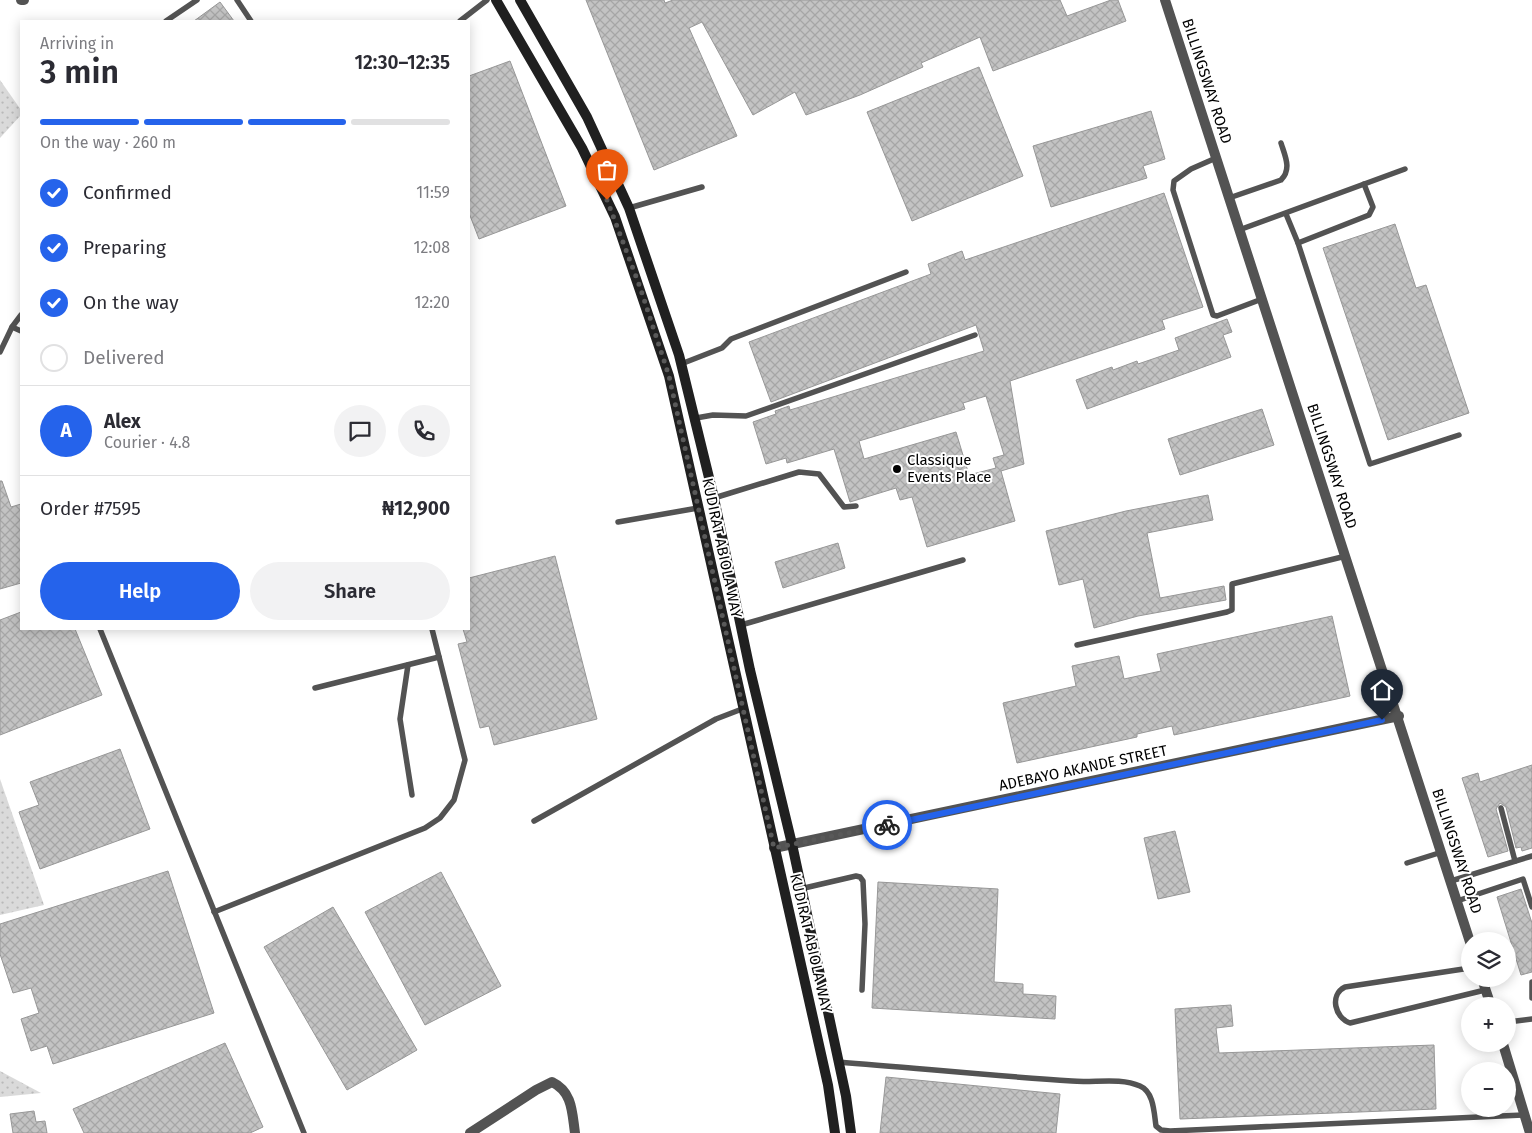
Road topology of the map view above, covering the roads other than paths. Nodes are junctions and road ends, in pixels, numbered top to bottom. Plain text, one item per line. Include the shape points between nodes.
1 (198, 0) edge
2 (237, 0) edge
3 (487, 0) edge
4 (496, 0) edge
5 (520, 0) edge
6 (1165, 0) edge
7 (168, 20) edge
8 (250, 20) edge
9 (461, 20) edge
10 (1281, 143) dead end
11 (1216, 158) junction
12 (1405, 169) dead end
13 (1364, 184) junction
14 (702, 187) dead end
15 (1229, 198) junction
16 (629, 208) junction
17 (1286, 214) junction
18 (1239, 230) junction
19 (1298, 243) junction
20 (906, 272) dead end
21 (1262, 299) junction
22 (20, 316) edge
23 (12, 327) junction
24 (20, 331) edge
25 (975, 335) dead end
26 (0, 352) edge
27 (681, 364) junction
28 (696, 418) junction
29 (1459, 435) dead end
30 (714, 498) junction
31 (856, 506) dead end
32 (698, 508) junction
33 (618, 522) dead end
34 (1346, 556) junction
35 (963, 560) dead end
36 (741, 625) junction
37 (100, 630) edge
38 (432, 630) edge
39 (1077, 645) dead end
40 (439, 656) junction
41 (408, 665) junction
42 (316, 688) dead end
43 (742, 709) junction
44 (1399, 716) junction
45 (412, 795) dead end
46 (1501, 808) dead end
47 (534, 821) dead end
48 (792, 844) junction
49 (774, 848) junction
50 (1442, 852) junction
51 (1532, 856) edge
52 (1514, 862) junction
53 (1406, 863) dead end
54 (1451, 880) junction
55 (800, 889) junction
56 (1457, 901) junction
57 (1532, 907) edge
58 (214, 912) junction
59 (1467, 932) edge
60 (1461, 969) edge
61 (1532, 982) edge
62 (1484, 987) edge
63 (862, 990) dead end
64 (1485, 990) junction
65 (1488, 997) edge
66 (1532, 998) edge
67 (1532, 1019) edge
68 (1516, 1021) edge
69 (1505, 1052) edge
70 (838, 1062) junction
71 (1523, 1115) junction
72 (304, 1133) edge
73 (470, 1133) edge
74 (575, 1133) edge
75 (835, 1133) edge
76 (851, 1133) edge
77 (1530, 1133) edge

1 - 7 lane
2 - 8 lane
3 - 9 lane
4 - 32 main road, KUDIRAT ABIOLA WAY via 582,148 615,217 669,376
5 - 16 main road, KUDIRAT ABIOLA WAY via 586,117
6 - 11 street, BILLINGSWAY ROAD
10 - 15 lane via 1288,167 1286,175 1281,180
11 - 15 street, BILLINGSWAY ROAD
11 - 21 lane via 1174,181 1173,190 1200,278 1213,315
12 - 13 lane
13 - 17 lane
13 - 19 lane via 1373,207 1370,215
14 - 16 lane
15 - 18 street, BILLINGSWAY ROAD
16 - 27 main road, KUDIRAT ABIOLA WAY
17 - 18 lane
17 - 19 lane
18 - 21 street, BILLINGSWAY ROAD
19 - 29 lane via 1370,464
20 - 27 lane via 731,339 722,348
21 - 34 street, BILLINGSWAY ROAD
22 - 23 lane
23 - 24 lane
23 - 26 lane
25 - 28 lane via 746,416
27 - 28 main road, KUDIRAT ABIOLA WAY
28 - 30 main road, KUDIRAT ABIOLA WAY
30 - 31 lane via 799,472 819,474 844,507
30 - 36 main road, KUDIRAT ABIOLA WAY
32 - 33 lane
32 - 43 main road, KUDIRAT ABIOLA WAY
34 - 39 lane via 1232,584 1232,610 1227,612
34 - 44 street, BILLINGSWAY ROAD
35 - 36 lane
36 - 48 main road, KUDIRAT ABIOLA WAY
37 - 58 lane
38 - 40 lane
40 - 41 lane
40 - 58 lane via 465,760 454,800 440,818 425,828
41 - 42 lane
41 - 45 lane via 400,719
43 - 47 lane via 716,719
43 - 49 main road, KUDIRAT ABIOLA WAY
44 - 48 street, ADEBAYO AKANDE STREET
44 - 50 street, BILLINGSWAY ROAD
46 - 52 lane
48 - 49 street, ADEBAYO AKANDE STREET
48 - 55 main road, KUDIRAT ABIOLA WAY
49 - 75 main road, KUDIRAT ABIOLA WAY via 828,1085
50 - 53 lane
50 - 54 street, BILLINGSWAY ROAD
51 - 52 lane
52 - 54 lane
54 - 56 street, BILLINGSWAY ROAD
55 - 63 lane via 856,876 863,881
55 - 70 main road, KUDIRAT ABIOLA WAY
56 - 57 lane via 1523,879
56 - 59 street, BILLINGSWAY ROAD
58 - 72 lane
60 - 64 lane via 1345,987 1337,990 1335,995 1339,1014 1350,1023
61 - 66 lane
62 - 64 street
64 - 65 street
67 - 68 lane
69 - 71 street
70 - 71 lane via 1075,1082 1128,1082 1148,1091 1156,1126 1170,1131
70 - 76 main road, KUDIRAT ABIOLA WAY
71 - 77 street
73 - 74 street via 552,1082 562,1087 570,1098

